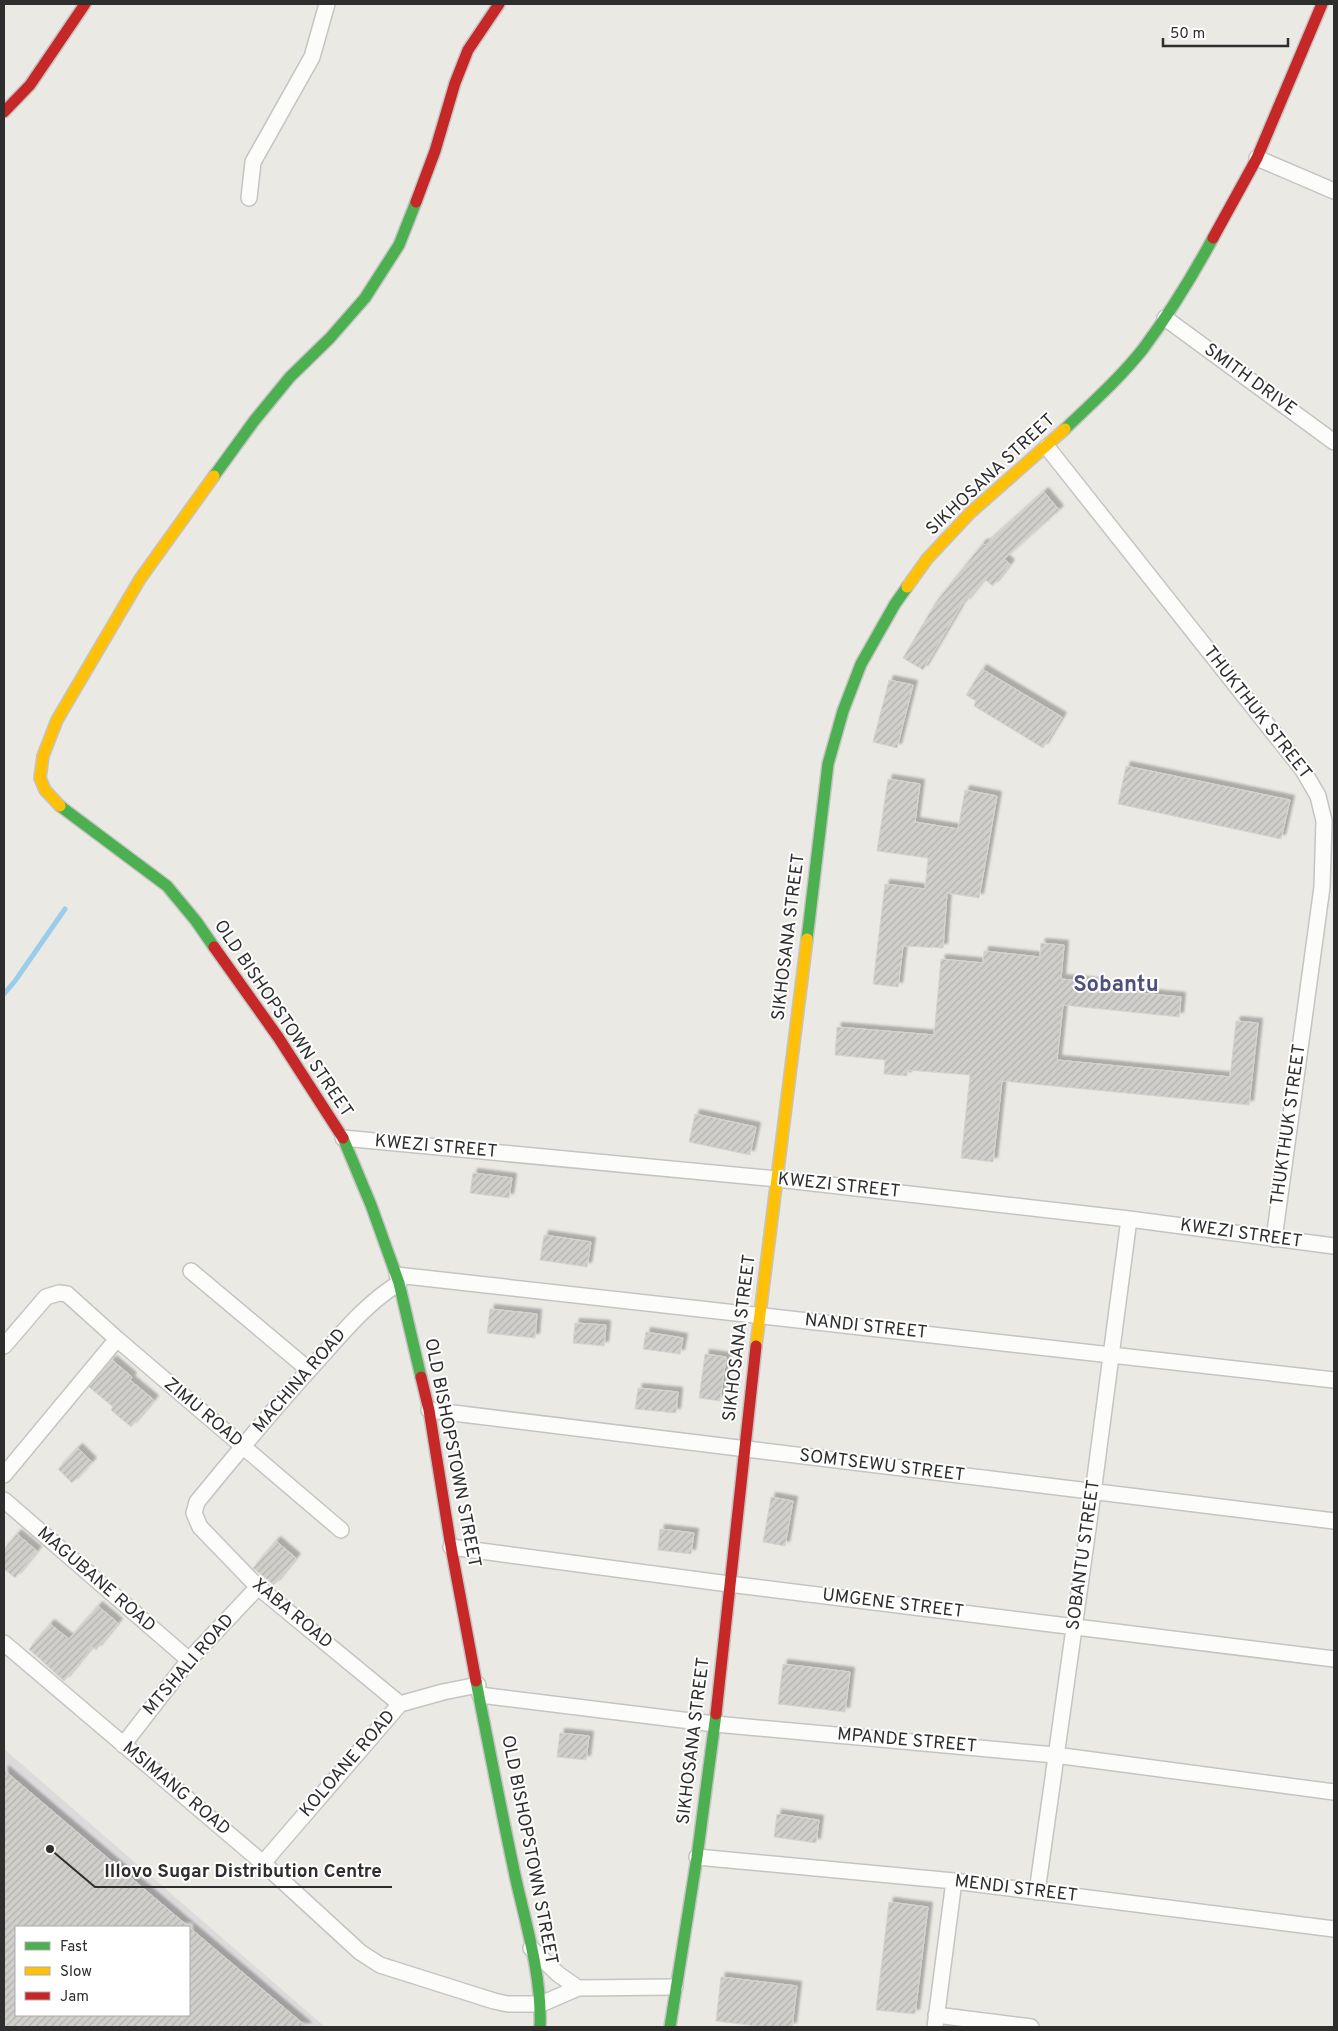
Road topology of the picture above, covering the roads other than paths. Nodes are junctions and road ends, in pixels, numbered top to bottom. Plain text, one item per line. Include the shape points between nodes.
1 (84, 4) edge
2 (327, 4) edge
3 (499, 4) edge
4 (1322, 4) edge
5 (4, 112) edge
6 (1257, 158) junction
7 (1334, 191) edge
8 (249, 198) dead end
9 (1165, 318) junction
10 (1334, 442) edge
11 (1047, 447) junction
12 (1328, 888) edge
13 (343, 1138) junction
14 (777, 1180) junction
15 (1128, 1218) junction
16 (1274, 1238) junction
17 (1334, 1246) edge
18 (191, 1271) dead end
19 (398, 1279) junction
20 (761, 1315) junction
21 (117, 1339) junction
22 (4, 1346) edge
23 (1110, 1354) junction
24 (309, 1370) junction
25 (1334, 1380) edge
26 (429, 1410) junction
27 (243, 1446) junction
28 (744, 1448) junction
29 (4, 1475) edge
30 (1094, 1493) junction
31 (4, 1500) edge
32 (194, 1513) joint
33 (1334, 1521) edge
34 (341, 1530) dead end
35 (451, 1547) junction
36 (729, 1584) junction
37 (258, 1587) junction
38 (1075, 1626) junction
39 (4, 1643) edge
40 (1334, 1658) edge
41 (189, 1660) junction
42 (479, 1690) junction
43 (400, 1704) junction
44 (715, 1724) junction
45 (123, 1745) junction
46 (1055, 1755) junction
47 (1334, 1792) edge
48 (698, 1857) junction
49 (263, 1863) junction
50 (954, 1881) junction
51 (1037, 1892) junction
52 (1334, 1929) edge
53 (532, 1948) junction
54 (675, 1987) junction
55 (578, 1988) junction
56 (541, 2004) junction
57 (936, 2021) edge
58 (540, 2027) edge
59 (670, 2027) edge
60 (1031, 2027) edge

1 - 5 street via 30,84
2 - 8 street via 312,57 253,162
3 - 13 street, OLD BISHOPSTOWN STREET via 468,50 416,203 383,270 365,298 266,406 140,579 57,720 41,766 40,779 48,795 167,886 196,921 278,1037
4 - 6 street, SIKHOSANA STREET
6 - 7 street
6 - 9 street, SIKHOSANA STREET via 1185,289
9 - 10 street, SMITH DRIVE
9 - 11 street, SIKHOSANA STREET via 1111,385
11 - 12 street, THUKTHUK STREET via 1303,770 1318,796 1324,822
11 - 14 street, SIKHOSANA STREET via 970,513 928,559 895,604 862,664 843,712 828,764
12 - 16 street, THUKTHUK STREET
13 - 14 street, KWEZI STREET
13 - 19 street, OLD BISHOPSTOWN STREET
14 - 15 street, KWEZI STREET
14 - 20 street, SIKHOSANA STREET
15 - 16 street, KWEZI STREET
15 - 23 street, SOBANTU STREET
16 - 17 street, KWEZI STREET
18 - 24 street
19 - 20 street, NANDI STREET
19 - 24 street, MACHINA ROAD via 366,1306
19 - 26 street, OLD BISHOPSTOWN STREET
20 - 23 street, NANDI STREET
20 - 28 street, SIKHOSANA STREET
21 - 22 street, ZIMU ROAD via 67,1294 59,1293 46,1297
21 - 27 street, ZIMU ROAD
21 - 29 street
23 - 25 street, NANDI STREET
23 - 30 street, SOBANTU STREET
24 - 27 street, MACHINA ROAD
26 - 28 street, SOMTSEWU STREET
26 - 35 street, OLD BISHOPSTOWN STREET
27 - 32 street, MACHINA ROAD via 197,1502
27 - 34 street, ZIMU ROAD
28 - 30 street, SOMTSEWU STREET
28 - 36 street, SIKHOSANA STREET
30 - 33 street, SOMTSEWU STREET
30 - 38 street, SOBANTU STREET
31 - 41 street, MAGUBANE ROAD
32 - 37 street, XABA ROAD via 200,1527
35 - 36 street, UMGENE STREET
35 - 42 street, OLD BISHOPSTOWN STREET
36 - 38 street, UMGENE STREET
36 - 44 street, SIKHOSANA STREET
37 - 41 street, MTSHALI ROAD
37 - 43 street, XABA ROAD
38 - 40 street, UMGENE STREET
38 - 46 street, SOBANTU STREET
39 - 45 street, MSIMANG ROAD
41 - 45 street, MTSHALI ROAD
42 - 43 street, KOLOANE ROAD via 443,1692
42 - 44 street, MPANDE STREET
42 - 53 street, OLD BISHOPSTOWN STREET
43 - 49 street, KOLOANE ROAD
44 - 46 street, MPANDE STREET
44 - 48 street, SIKHOSANA STREET
45 - 49 street, MSIMANG ROAD
46 - 47 street, MPANDE STREET
46 - 51 street, SOBANTU STREET
48 - 50 street, MENDI STREET
48 - 54 street, SIKHOSANA STREET
49 - 56 street, MSIMANG ROAD via 360,1952 380,1965 494,2002
50 - 51 street, MENDI STREET
50 - 57 street
51 - 52 street, MENDI STREET
53 - 55 street via 558,1974
53 - 56 street, OLD BISHOPSTOWN STREET
54 - 55 street
54 - 59 street, SIKHOSANA STREET
55 - 56 street
56 - 58 street, OLD BISHOPSTOWN STREET
57 - 60 street

